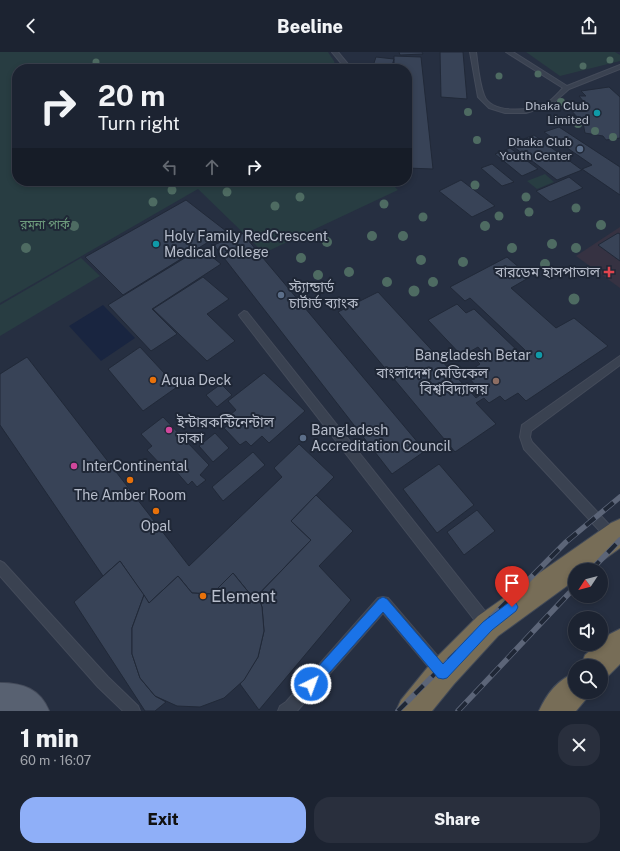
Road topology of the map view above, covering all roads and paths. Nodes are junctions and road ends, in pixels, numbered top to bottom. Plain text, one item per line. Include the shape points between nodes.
1 (335, 52) edge
2 (473, 52) edge
3 (509, 52) edge
4 (345, 64) edge
5 (620, 67) edge
6 (567, 88) junction
7 (244, 315) dead end
8 (620, 360) edge
9 (617, 534) edge
10 (0, 567) edge
11 (488, 626) junction
12 (620, 644) edge
13 (604, 659) edge
14 (443, 673) junction
15 (568, 696) edge
16 (4, 702) edge
17 (33, 711) edge
18 (133, 711) edge
19 (285, 711) edge
20 (412, 711) edge
21 (555, 711) edge

1 - 4 lane
2 - 6 lane via 481,97 491,107 505,111 526,111 549,104
3 - 6 lane
5 - 6 lane
7 - 11 lane
8 - 9 lane via 526,428 525,437 528,446
9 - 11 highway
10 - 18 lane via 103,682
11 - 14 highway
12 - 13 highway
14 - 19 lane via 383,603
14 - 20 highway
15 - 21 highway
16 - 17 main road via 26,703

